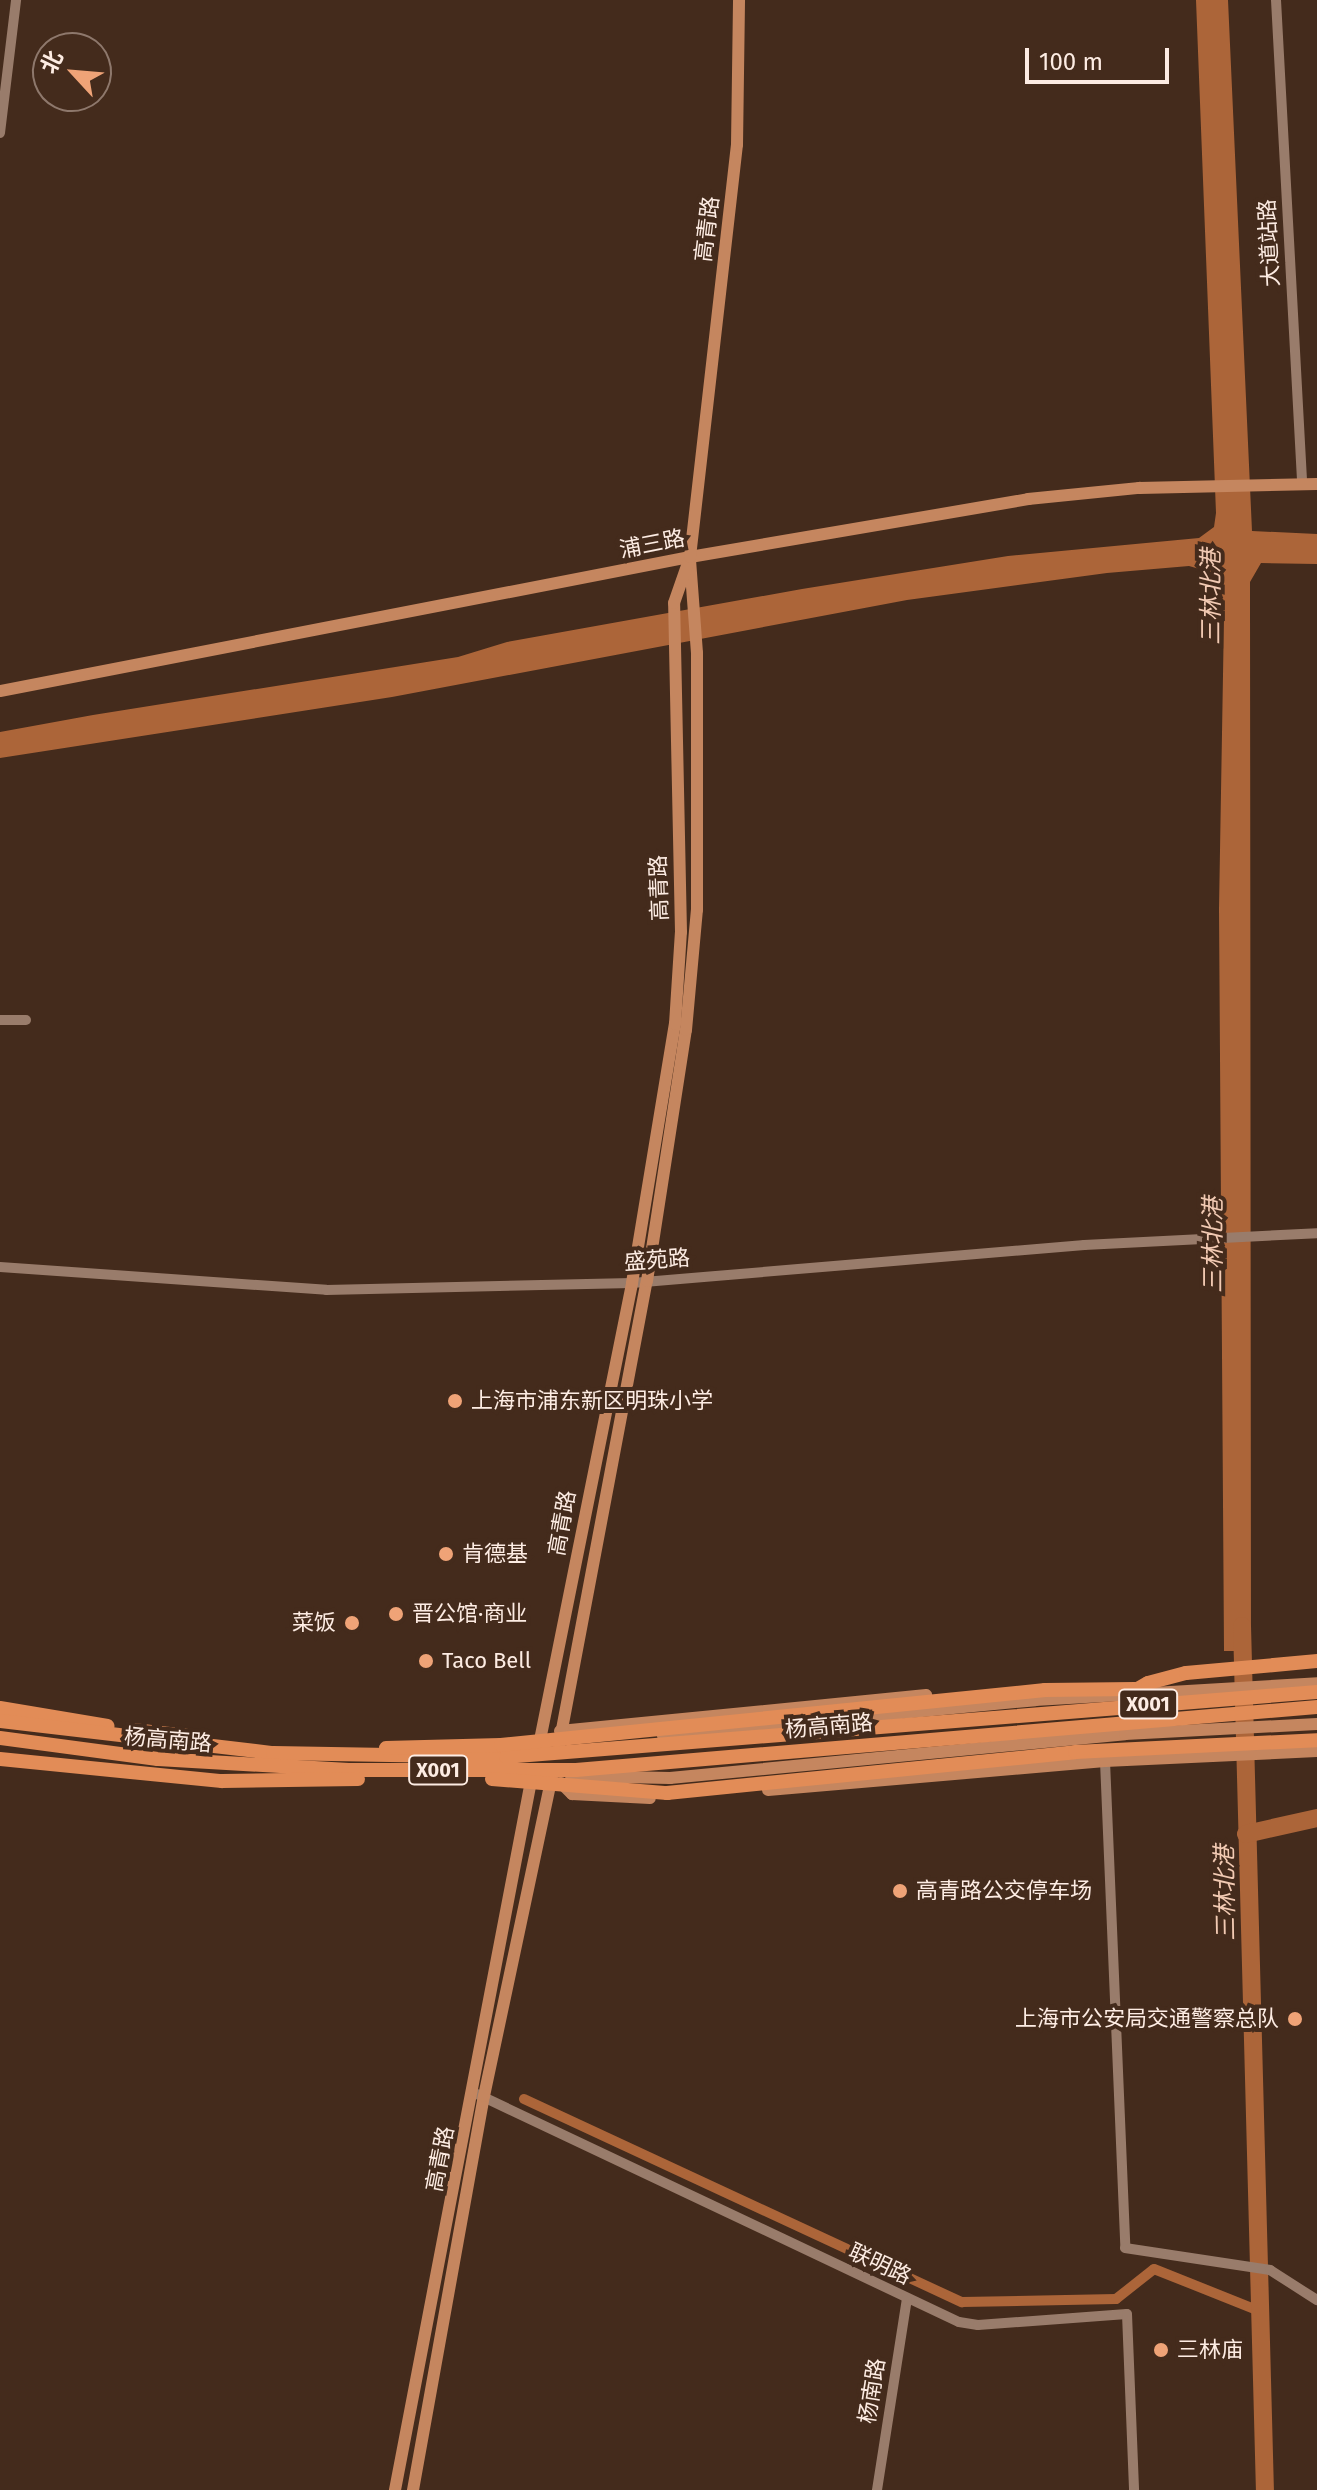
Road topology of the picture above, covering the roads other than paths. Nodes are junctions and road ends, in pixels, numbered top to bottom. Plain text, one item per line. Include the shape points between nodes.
1 (16, 0) edge
2 (739, 0) edge
3 (1276, 0) edge
4 (0, 133) edge
5 (1302, 484) junction
6 (1317, 484) edge
7 (690, 557) junction
8 (0, 691) edge
9 (0, 1020) edge
10 (26, 1020) dead end
11 (1317, 1233) edge
12 (0, 1267) edge
13 (647, 1281) junction
14 (632, 1283) junction
15 (1317, 1661) edge
16 (1314, 1685) edge
17 (1135, 1690) junction
18 (1035, 1700) junction
19 (1051, 1701) junction
20 (1266, 1705) junction
21 (1317, 1707) edge
22 (0, 1708) edge
23 (1220, 1708) junction
24 (1076, 1709) junction
25 (1291, 1709) junction
26 (1317, 1714) edge
27 (0, 1719) edge
28 (1317, 1724) edge
29 (563, 1728) junction
30 (1124, 1729) junction
31 (876, 1737) junction
32 (0, 1740) edge
33 (1317, 1740) edge
34 (559, 1746) junction
35 (1155, 1746) junction
36 (328, 1748) junction
37 (1137, 1748) junction
38 (1218, 1750) junction
39 (1317, 1751) edge
40 (273, 1753) junction
41 (537, 1754) junction
42 (0, 1759) edge
43 (1187, 1759) junction
44 (1105, 1761) junction
45 (315, 1768) junction
46 (533, 1774) junction
47 (417, 1775) junction
48 (506, 1775) junction
49 (552, 1776) junction
50 (358, 1779) junction
51 (527, 1797) junction
52 (478, 2094) junction
53 (907, 2299) junction
54 (1317, 2300) edge
55 (395, 2490) edge
56 (413, 2490) edge
57 (877, 2490) edge
58 (1134, 2490) edge

1 - 4 street
2 - 7 main road, 高青路 via 737,145
3 - 5 street, 大道站路
5 - 6 main road, 浦三路
5 - 7 main road, 浦三路 via 1028,499
7 - 8 main road, 浦三路
7 - 13 main road, 高青路 via 697,653 696,924 678,1092
7 - 14 main road, 高青路 via 674,603 680,958 662,1108
9 - 10 street
11 - 13 street, 盛苑路
12 - 14 street, 盛苑路 via 326,1290
13 - 14 street, 盛苑路
13 - 29 main road, 高青路
14 - 41 main road, 高青路
15 - 17 highway, X001 via 1221,1667
16 - 20 highway, 杨高南路 / X001
17 - 19 main road, 杨高南路 / X001
17 - 23 main road, 杨高南路 / X001
17 - 36 highway, 杨高南路 / X001 via 679,1724 501,1745
18 - 19 main road, 杨高南路 / X001
18 - 29 main road, 杨高南路 via 998,1689
18 - 34 main road, 杨高南路 / X001
19 - 24 main road, 杨高南路 / X001
20 - 23 highway, 杨高南路 / X001
20 - 23 main road, 杨高南路 / X001
20 - 25 highway, 杨高南路 / X001
20 - 28 main road, 杨高南路 / X001
21 - 25 highway, 杨高南路 / X001
22 - 36 highway via 133,1730
23 - 24 highway, 杨高南路 / X001
23 - 30 highway, 杨高南路 / X001
23 - 30 main road, 杨高南路 / X001 via 1162,1731
24 - 31 highway, 杨高南路 / X001
25 - 26 main road, 杨高南路 / X001
27 - 40 highway, 杨高南路 / X001
27 - 41 main road, 杨高南路 / X001 via 250,1748
29 - 34 main road, 高青路
29 - 41 main road
29 - 46 main road
30 - 31 highway, 杨高南路 / X001
30 - 35 main road, 杨高南路
30 - 49 main road, 杨高南路 / X001 via 670,1778
31 - 40 highway, 杨高南路 / X001 via 579,1754 365,1758
31 - 45 highway, 杨高南路 / X001 via 576,1770
32 - 45 highway, 杨高南路 / X001 via 158,1759
32 - 47 main road, 杨高南路 / X001 via 169,1763
33 - 38 highway, X001
34 - 46 main road
34 - 49 main road, 高青路
35 - 37 highway, 杨高南路 / X001
35 - 38 highway, X001
36 - 40 highway, 杨高南路 / X001
37 - 43 main road, 杨高南路
37 - 50 highway, 杨高南路 / X001 via 667,1793 492,1779
38 - 39 main road, X001 via 1265,1755
38 - 43 main road, X001
41 - 46 main road, 高青路
42 - 50 highway via 222,1781
43 - 44 main road, X001
44 - 49 main road, 杨高南路 / X001 via 661,1799 572,1794
44 - 54 street via 1125,2248 1270,2270
45 - 50 highway, 杨高南路 / X001
46 - 47 main road, 杨高南路
46 - 48 main road, 杨高南路
46 - 49 main road, 杨高南路
46 - 51 main road, 高青路
47 - 48 main road, 杨高南路
48 - 51 main road via 523,1782
49 - 52 main road, 高青路
51 - 52 main road, 高青路
52 - 53 street, 联明路
52 - 55 main road, 高青路
52 - 56 main road, 高青路
53 - 57 street, 杨南路
53 - 58 street, 联明路 via 978,2325 1127,2314

